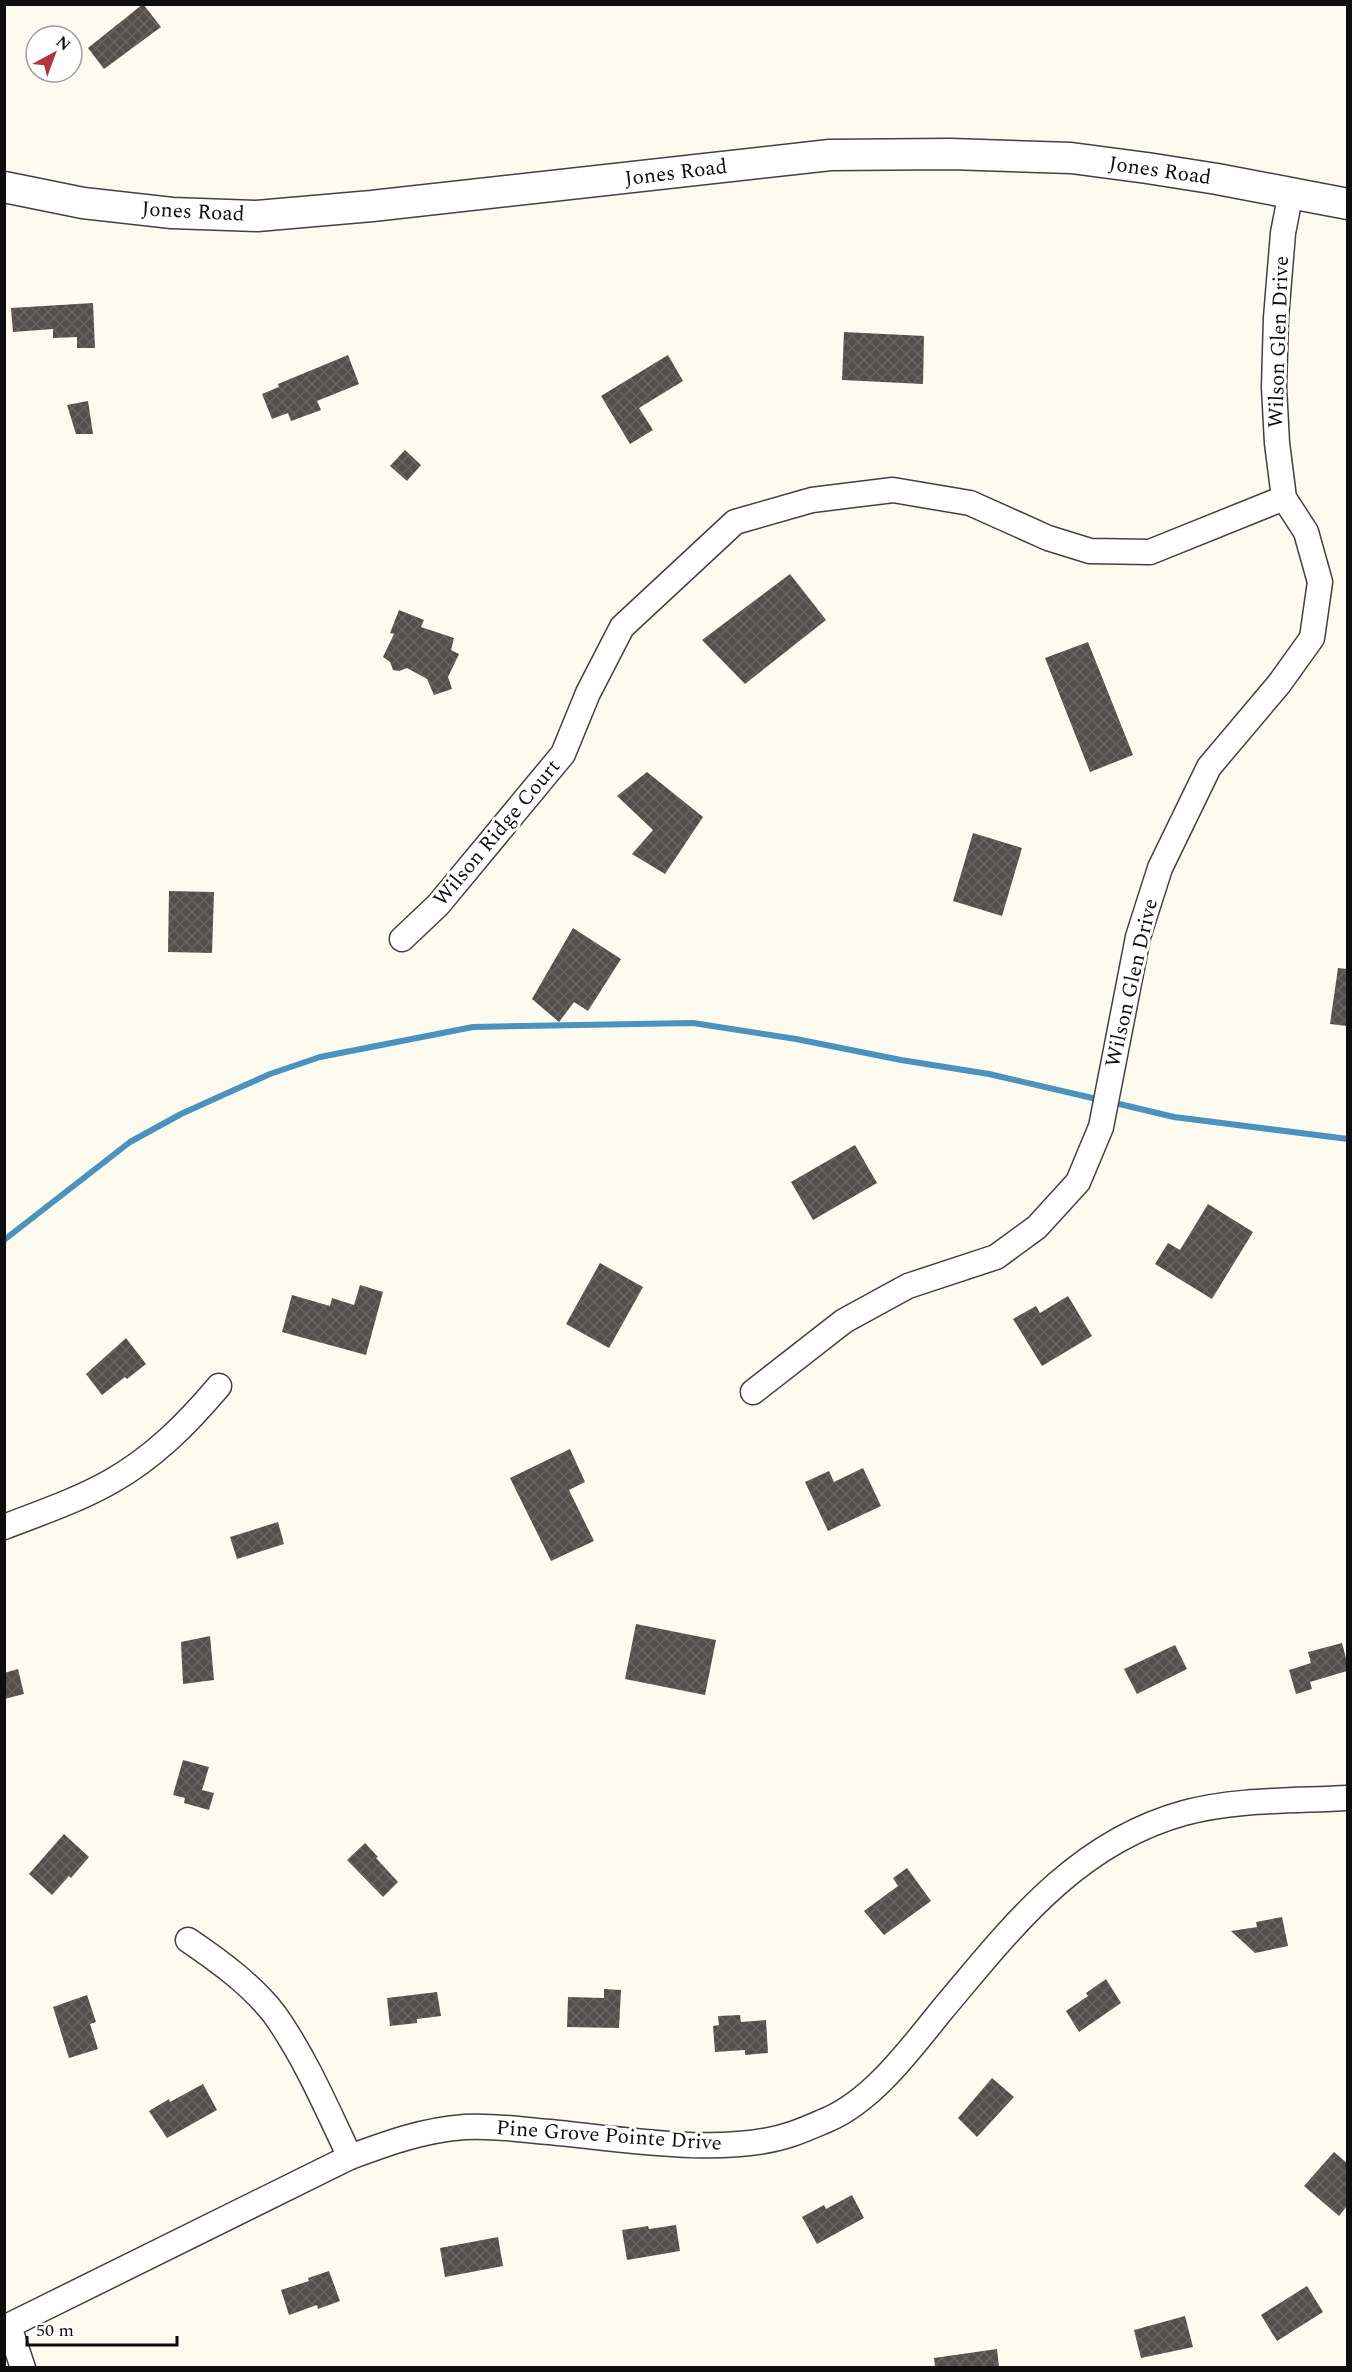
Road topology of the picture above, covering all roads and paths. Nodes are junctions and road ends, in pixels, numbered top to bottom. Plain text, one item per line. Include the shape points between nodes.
1 (4, 187) edge
2 (1291, 192) junction
3 (1347, 204) edge
4 (1284, 498) junction
5 (402, 939) dead end
6 (219, 1386) dead end
7 (753, 1392) dead end
8 (4, 1527) edge
9 (1347, 1798) edge
10 (188, 1940) dead end
11 (350, 2157) junction
12 (7, 2327) edge
13 (23, 2367) edge

1 - 2 street, Jones Road via 83,203 172,213 257,216 417,202 830,155 950,154 1071,158
2 - 3 street, Jones Road
2 - 4 street, Wilson Glen Drive via 1283,233 1275,330 1274,387
4 - 5 street, Wilson Ridge Court via 1150,552 1090,550 1048,538 970,503 893,490 813,500 735,522 622,627 588,693 563,754 438,905
4 - 7 street, Wilson Glen Drive via 1306,532 1320,582 1312,638 1209,767 1160,868 1138,937 1101,1127 1078,1182 1037,1227 996,1257 908,1286 862,1311
6 - 8 street via 196,1414 141,1462 71,1501
9 - 11 street, Pine Grove Pointe Drive via 1233,1805 1186,1813 1140,1828 1093,1854 1053,1886 998,1944 874,2088 833,2117 790,2135 742,2144 673,2144 465,2127 406,2136
10 - 11 street via 245,1984 274,2014 301,2055
11 - 12 street, Pine Grove Pointe Drive
12 - 13 street

